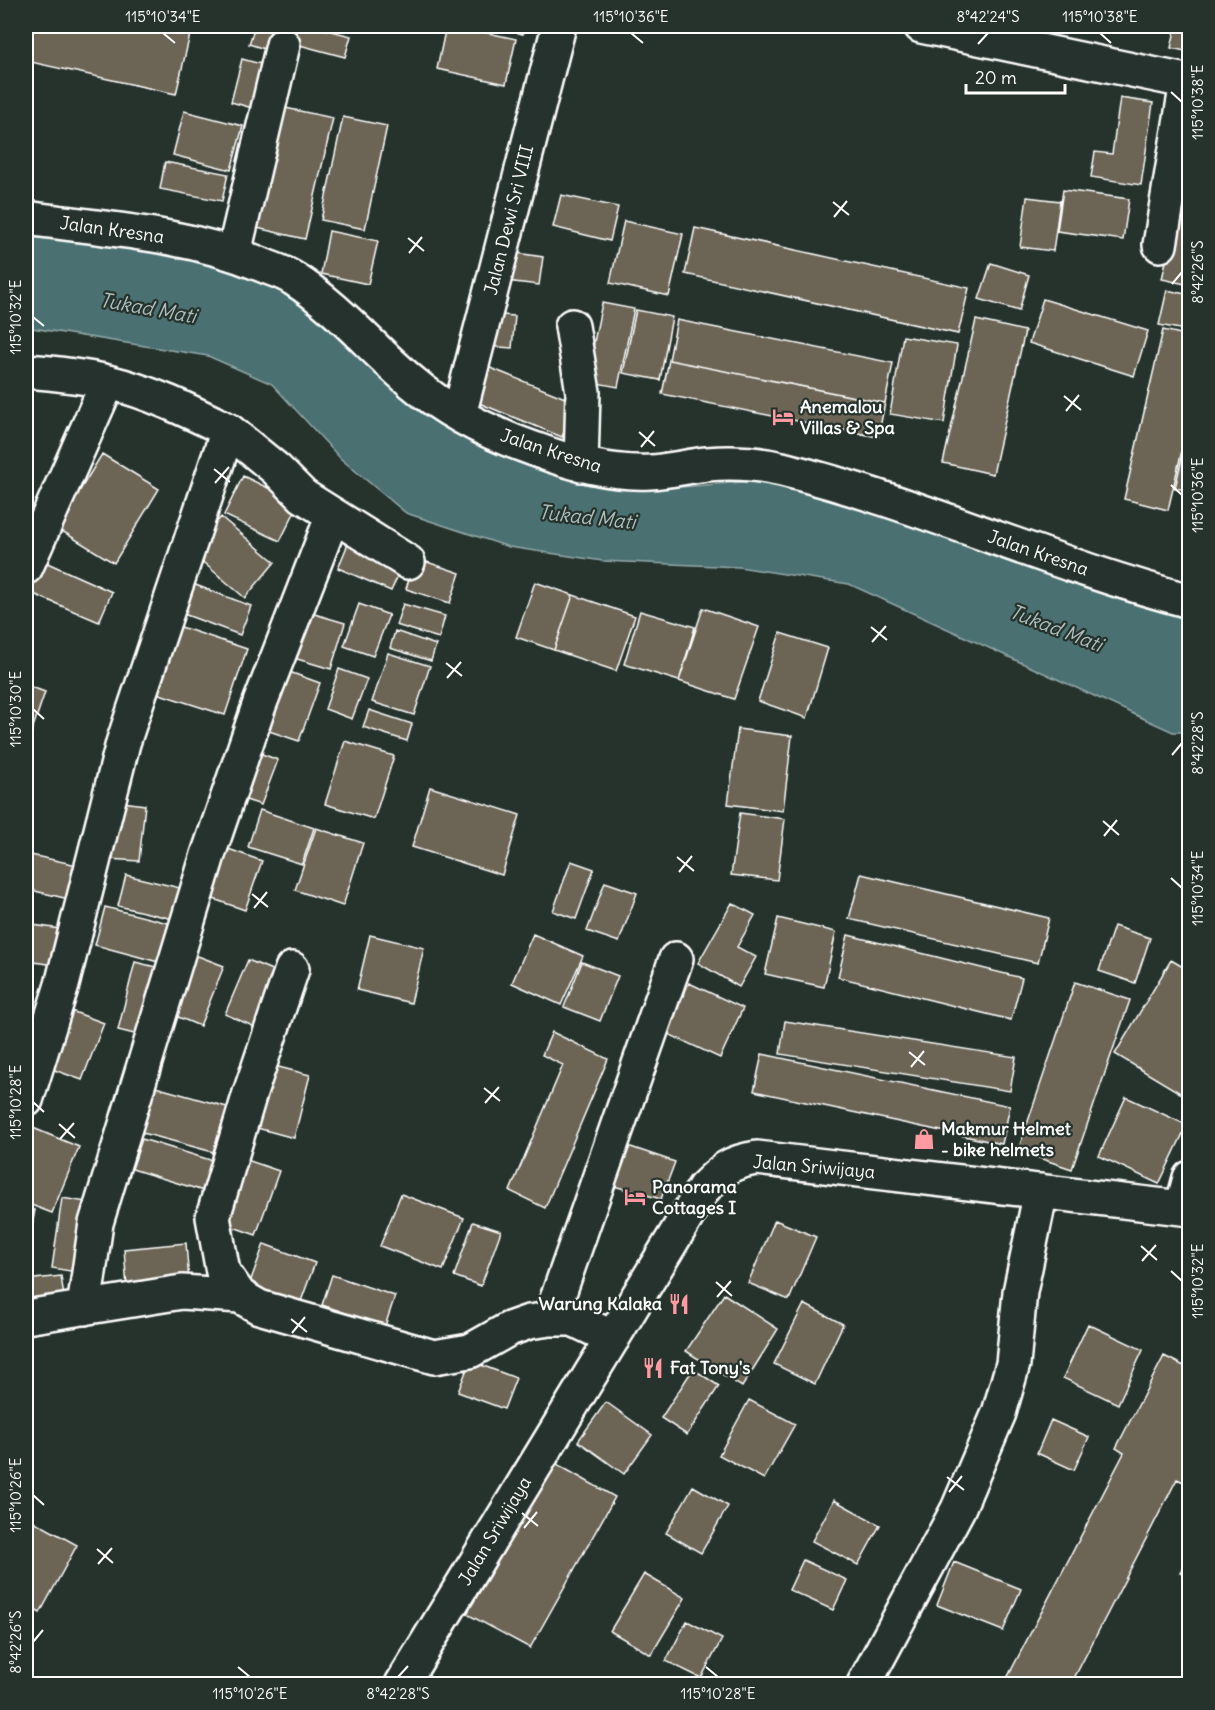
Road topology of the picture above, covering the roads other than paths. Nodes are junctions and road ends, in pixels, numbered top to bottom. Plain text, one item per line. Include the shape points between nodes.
1 (559, 26) edge
2 (921, 26) edge
3 (283, 45) dead end
4 (1188, 82) edge
5 (26, 218) edge
6 (1160, 245) dead end
7 (234, 253) junction
8 (572, 326) dead end
9 (26, 371) edge
10 (108, 382) junction
11 (459, 415) junction
12 (228, 430) junction
13 (581, 465) junction
14 (333, 515) junction
15 (408, 562) dead end
16 (26, 567) edge
17 (1190, 601) edge
18 (676, 959) dead end
19 (292, 969) dead end
20 (26, 1100) edge
21 (1041, 1191) junction
22 (1187, 1198) edge
23 (240, 1296) junction
24 (84, 1308) junction
25 (26, 1317) edge
26 (550, 1319) junction
27 (613, 1338) junction
28 (402, 1684) edge
29 (864, 1684) edge

1 - 11 street, Jalan Dewi Sri VIII
2 - 4 street
3 - 7 street
4 - 6 street
5 - 7 street, Jalan Kresna via 181,239
7 - 11 street, Jalan Kresna via 292,277 338,311 414,384
8 - 13 street via 583,392
9 - 10 street
10 - 12 street via 163,400
10 - 16 street
11 - 13 street, Jalan Kresna via 534,449
12 - 14 street via 303,496
12 - 20 street via 123,743 62,985
13 - 17 street, Jalan Kresna via 619,472 653,472 748,463 782,470 883,500 1131,586
14 - 15 street
14 - 24 street via 260,703 208,855 96,1223
18 - 26 street
19 - 23 street via 213,1217 223,1272
21 - 22 street, Jalan Sriwijaya
21 - 27 street, Jalan Sriwijaya via 757,1158 737,1161 704,1188
21 - 29 street via 1020,1292 1013,1364 999,1413 958,1509
23 - 24 street via 182,1293
23 - 26 street via 259,1307 434,1358 470,1351 509,1329
24 - 25 street
26 - 27 street via 573,1319
27 - 28 street, Jalan Sriwijaya

